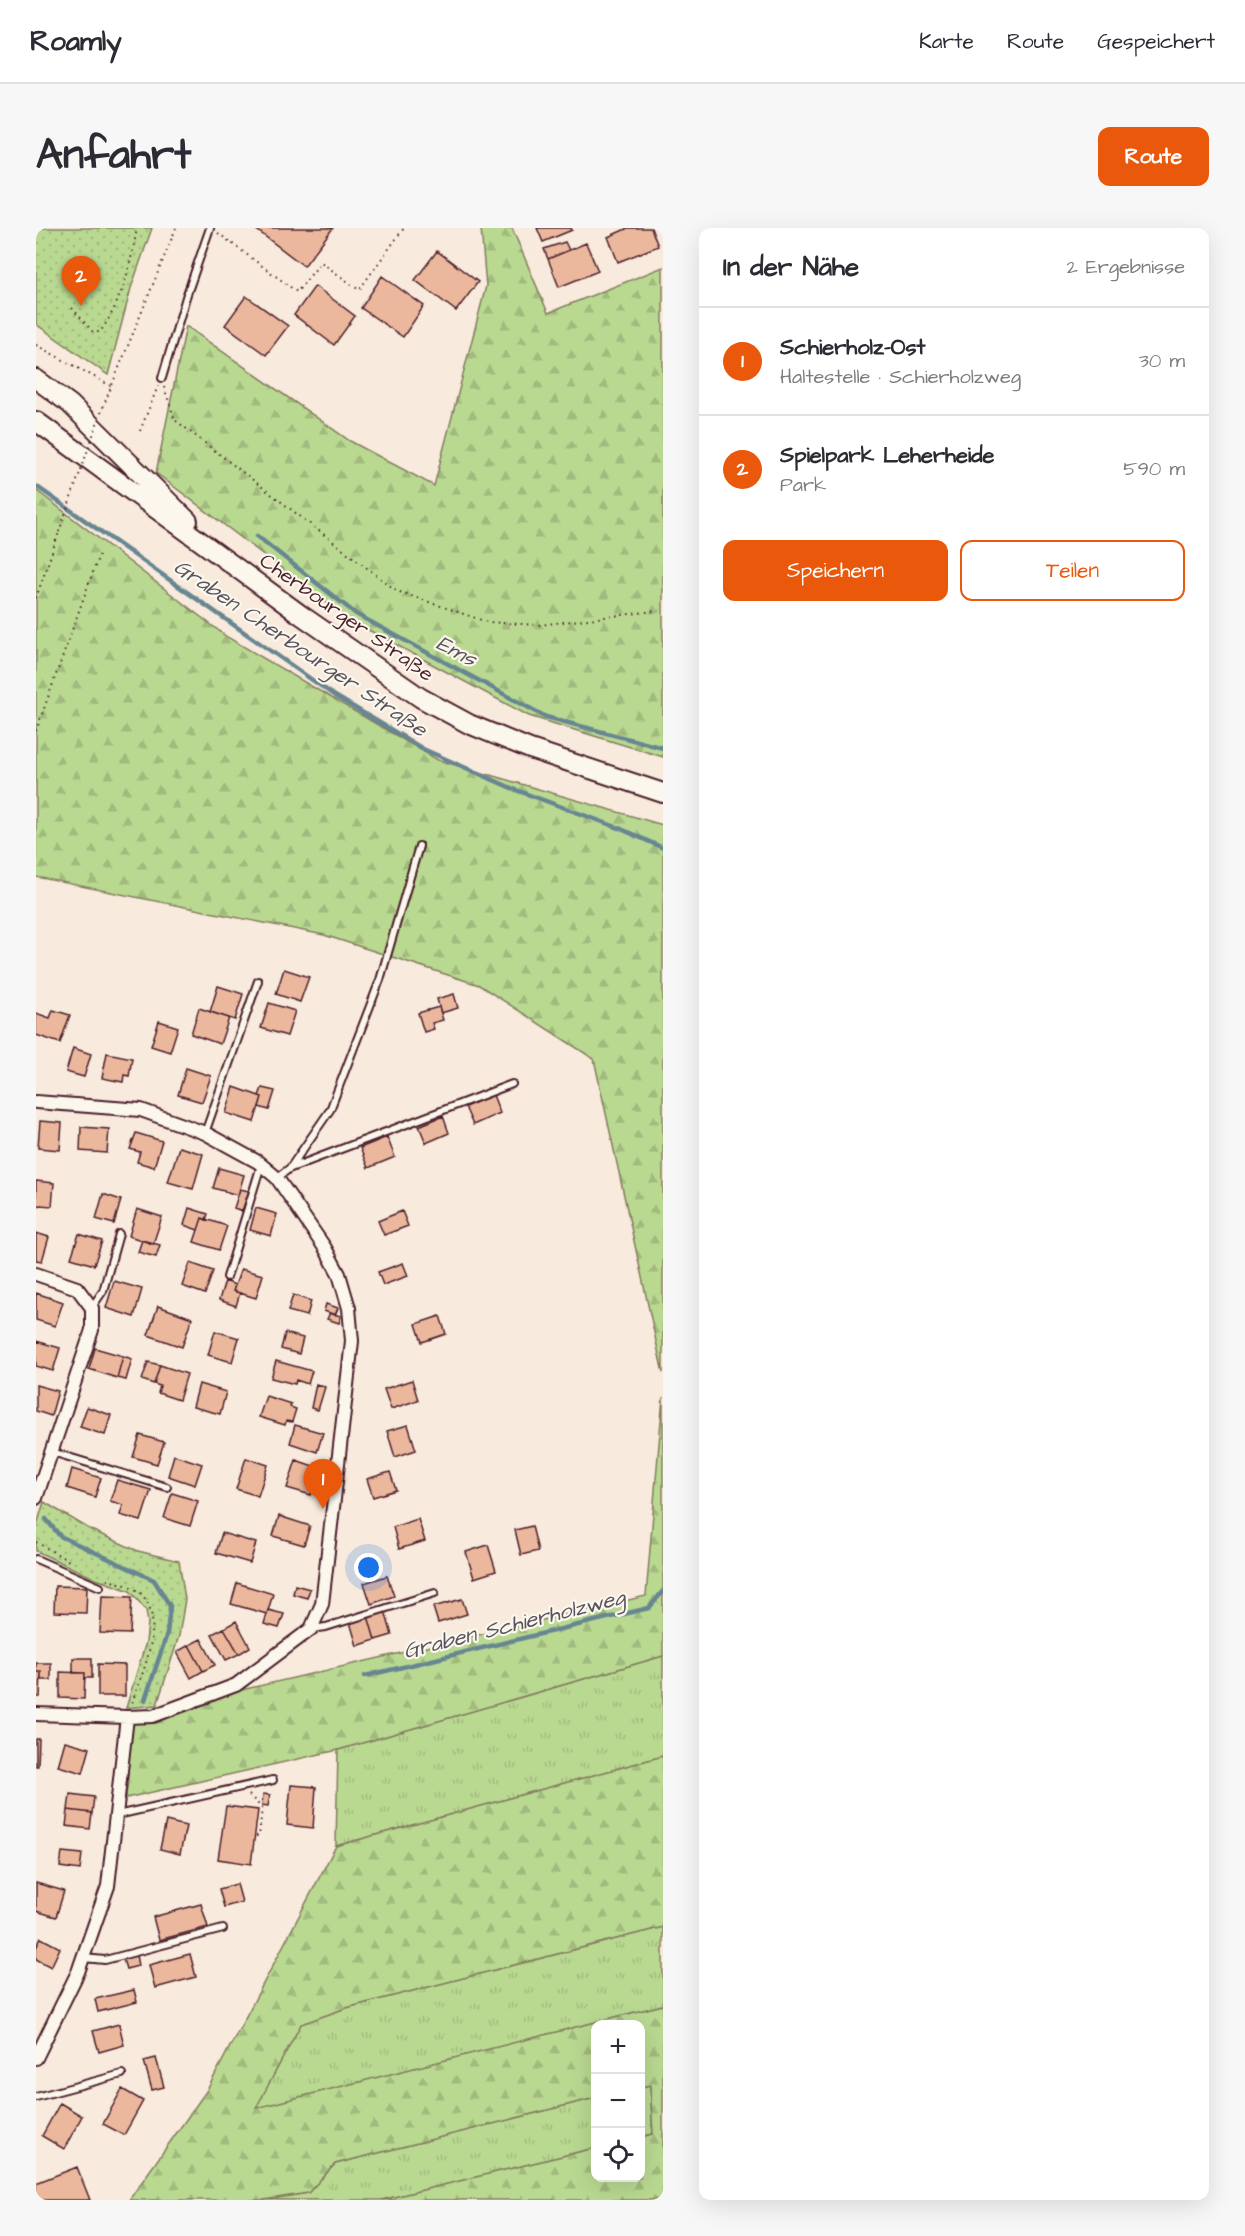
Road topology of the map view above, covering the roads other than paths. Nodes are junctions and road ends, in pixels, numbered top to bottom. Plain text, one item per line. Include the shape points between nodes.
1 (210, 228) edge
2 (162, 378) road end
3 (36, 379) edge
4 (36, 421) edge
5 (225, 559) junction
6 (663, 793) edge
7 (419, 846) dead end
8 (258, 981) dead end
9 (512, 1084) dead end
10 (36, 1102) edge
11 (205, 1133) junction
12 (261, 1165) junction
13 (290, 1168) junction
14 (277, 1178) junction
15 (119, 1234) dead end
16 (36, 1274) edge
17 (227, 1277) dead end
18 (92, 1308) junction
19 (51, 1452) junction
20 (167, 1487) dead end
21 (36, 1498) edge
22 (36, 1559) edge
23 (99, 1587) dead end
24 (435, 1593) dead end
25 (311, 1629) junction
26 (36, 1714) edge
27 (127, 1718) junction
28 (273, 1780) dead end
29 (117, 1815) junction
30 (223, 1929) dead end
31 (83, 1958) junction
32 (36, 2058) edge
33 (122, 2074) dead end
34 (36, 2097) edge

1 - 2 lane
3 - 5 main road via 70,404
4 - 5 main road, Cherbourger Straße
5 - 6 main road, Cherbourger Straße via 360,657 469,724 530,749
7 - 13 lane via 380,980 330,1110
8 - 11 lane
9 - 13 lane
10 - 11 street via 141,1110
11 - 12 street
12 - 14 street
12 - 17 lane
13 - 14 lane
14 - 25 street via 339,1274 349,1308 352,1341 322,1604
15 - 18 lane via 103,1291
16 - 18 street via 77,1288
18 - 19 street via 92,1330
19 - 20 lane
19 - 21 street
22 - 23 lane
24 - 25 lane
25 - 27 street via 236,1685 153,1716
26 - 27 street
27 - 29 street
28 - 29 lane
29 - 31 street via 108,1886
30 - 31 lane via 105,1960
31 - 32 street
33 - 34 lane

